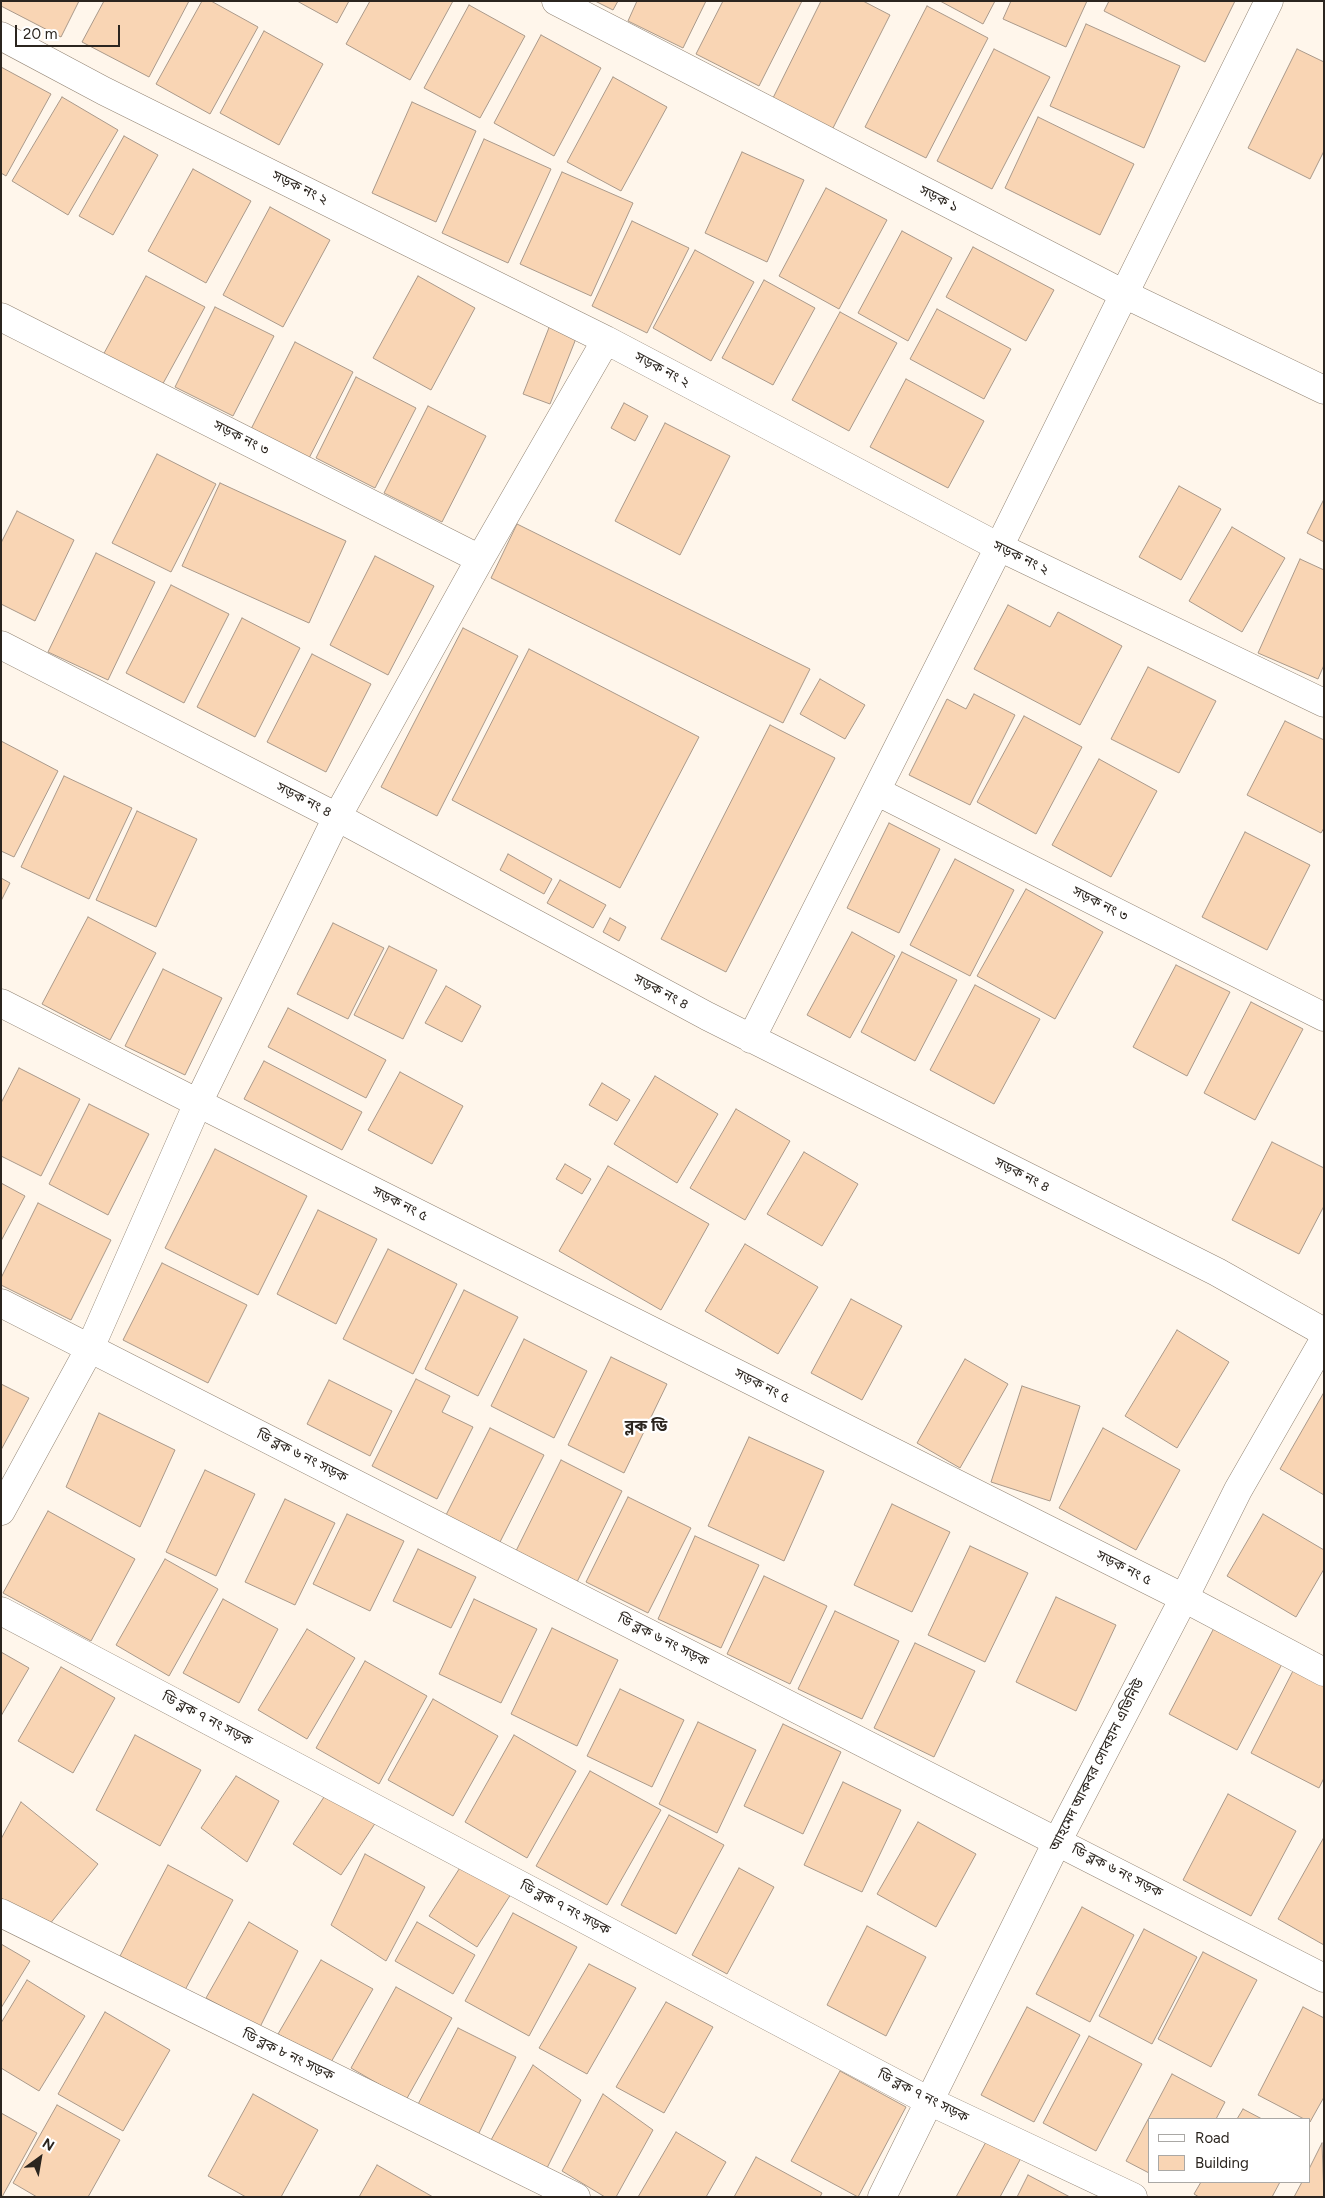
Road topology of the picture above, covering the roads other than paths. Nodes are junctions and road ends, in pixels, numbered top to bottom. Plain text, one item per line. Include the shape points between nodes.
1 (556, 1) edge
2 (1269, 1) edge
3 (1, 36) edge
4 (1124, 294) junction
5 (1, 316) edge
6 (606, 340) junction
7 (1324, 390) edge
8 (999, 548) junction
9 (480, 559) junction
10 (1, 646) edge
11 (1324, 704) edge
12 (876, 791) junction
13 (337, 817) junction
14 (1, 1003) edge
15 (1324, 1017) edge
16 (751, 1039) junction
17 (198, 1103) junction
18 (1, 1303) edge
19 (1324, 1332) edge
20 (1324, 1340) edge
21 (90, 1348) junction
22 (1, 1511) edge
23 (1184, 1598) junction
24 (1, 1611) edge
25 (1324, 1672) edge
26 (1058, 1840) junction
27 (1, 1913) edge
28 (1324, 1978) edge
29 (929, 2101) junction
30 (576, 2197) edge
31 (882, 2197) edge
32 (1133, 2197) edge

1 - 4 street, সড়ক ১
2 - 4 street
3 - 6 street, সড়ক নং ২ via 104,91
4 - 7 street, সড়ক ১
4 - 8 street
5 - 9 street, সড়ক নং ৩
6 - 8 street, সড়ক নং ২
6 - 9 street
8 - 11 street, সড়ক নং ২
8 - 12 street
9 - 13 street
10 - 13 street, সড়ক নং ৪
12 - 15 street, সড়ক নং ৩
12 - 16 street
13 - 16 street, সড়ক নং ৪
13 - 17 street
14 - 17 street, সড়ক নং ৫
16 - 19 street, সড়ক নং ৪ via 1217,1272
17 - 21 street
17 - 23 street, সড়ক নং ৫
18 - 21 street, ডি ব্লক ৬ নং সড়ক
20 - 23 street, আহমেদ আকবর সোবহান এভিনিউ via 1238,1490
21 - 22 street
21 - 26 street, ডি ব্লক ৬ নং সড়ক
23 - 25 street, সড়ক নং ৫
23 - 26 street, আহমেদ আকবর সোবহান এভিনিউ
24 - 29 street, ডি ব্লক ৭ নং সড়ক
26 - 28 street, ডি ব্লক ৬ নং সড়ক
26 - 29 street, আহমেদ আকবর সোবহান এভিনিউ
27 - 30 street, ডি ব্লক ৮ নং সড়ক
29 - 31 street, আহমেদ আকবর সোবহান এভিনিউ
29 - 32 street, ডি ব্লক ৭ নং সড়ক

